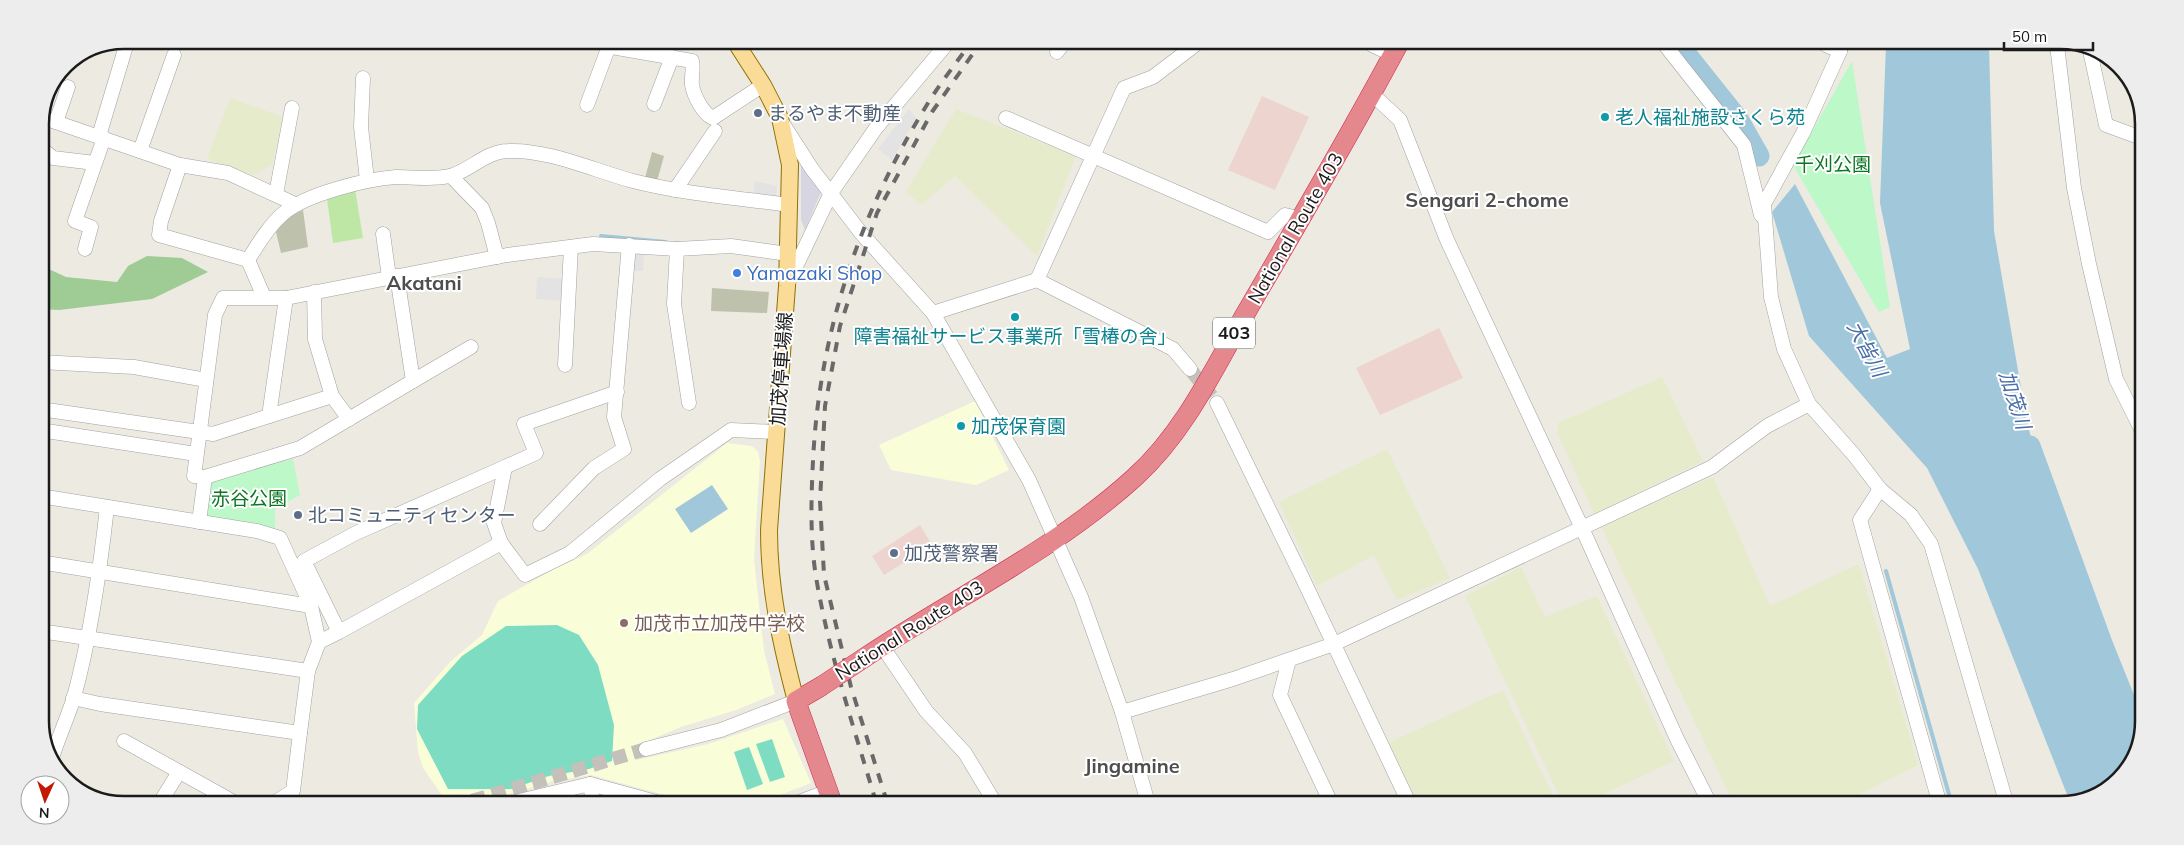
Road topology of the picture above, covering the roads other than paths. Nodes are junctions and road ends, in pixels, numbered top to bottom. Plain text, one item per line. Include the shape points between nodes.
1 (125, 49) edge
2 (606, 49) edge
3 (625, 49) edge
4 (740, 49) edge
5 (942, 49) edge
6 (1190, 49) edge
7 (1668, 49) edge
8 (1840, 49) edge
9 (2058, 49) edge
10 (1396, 50) edge
11 (174, 55) dead end
12 (2091, 55) edge
13 (672, 57) junction
14 (364, 78) dead end
15 (763, 85) junction
16 (68, 87) dead end
17 (1372, 94) junction
18 (654, 104) dead end
19 (586, 105) dead end
20 (292, 108) dead end
21 (780, 118) junction
22 (1006, 118) dead end
23 (49, 120) edge
24 (56, 122) junction
25 (715, 131) dead end
26 (2135, 136) edge
27 (101, 137) junction
28 (140, 151) junction
29 (49, 155) edge
30 (1095, 156) junction
31 (95, 163) junction
32 (180, 165) junction
33 (451, 176) junction
34 (367, 180) junction
35 (675, 190) junction
36 (831, 193) junction
37 (276, 194) junction
38 (295, 204) junction
39 (790, 205) junction
40 (1301, 219) junction
41 (1764, 225) junction
42 (383, 234) dead end
43 (629, 245) junction
44 (570, 247) junction
45 (85, 249) dead end
46 (677, 249) junction
47 (788, 254) junction
48 (497, 257) junction
49 (248, 260) junction
50 (393, 276) junction
51 (1036, 280) junction
52 (787, 286) junction
53 (314, 292) junction
54 (264, 297) junction
55 (286, 298) junction
56 (934, 313) junction
57 (471, 348) dead end
58 (49, 362) edge
59 (565, 365) dead end
60 (1190, 369) tunnel mouth
61 (206, 380) junction
62 (413, 381) junction
63 (617, 392) junction
64 (332, 396) junction
65 (689, 403) dead end
66 (1217, 403) tunnel mouth
67 (1809, 404) junction
68 (49, 410) edge
69 (269, 416) junction
70 (2135, 417) edge
71 (349, 419) junction
72 (49, 431) edge
73 (776, 432) junction
74 (199, 433) junction
75 (196, 454) junction
76 (505, 467) junction
77 (205, 477) junction
78 (1880, 489) junction
79 (49, 497) edge
80 (107, 507) junction
81 (199, 522) junction
82 (540, 524) dead end
83 (1582, 528) junction
84 (1056, 538) junction
85 (501, 543) junction
86 (49, 563) edge
87 (100, 571) junction
88 (311, 606) junction
89 (338, 632) junction
90 (49, 633) edge
91 (88, 639) junction
92 (319, 642) junction
93 (1334, 644) junction
94 (882, 646) junction
95 (1289, 660) junction
96 (308, 670) junction
97 (73, 698) junction
98 (796, 702) junction
99 (1122, 712) junction
100 (300, 733) junction
101 (124, 741) dead end
102 (646, 748) tunnel mouth
103 (55, 750) edge
104 (179, 772) junction
105 (590, 784) junction
106 (164, 796) edge
107 (223, 796) edge
108 (286, 796) edge
109 (548, 796) edge
110 (592, 796) edge
111 (629, 796) edge
112 (830, 796) edge
113 (991, 796) edge
114 (1145, 796) edge
115 (1328, 796) edge
116 (1406, 796) edge
117 (1706, 796) edge
118 (1937, 796) edge
119 (2004, 796) edge

1 - 27 street
2 - 19 street
3 - 13 street
4 - 15 main road, 加茂停車場線
5 - 36 street via 876,128
6 - 30 street via 1153,77 1124,88
7 - 41 street via 1744,146
8 - 41 street via 1804,133 1764,204
9 - 70 street via 2074,188 2116,379
10 - 17 highway, National Route 403 / 403
11 - 28 street
12 - 26 street via 2106,125
13 - 15 street via 692,61 692,86 710,118
13 - 18 street
14 - 34 street via 361,127
15 - 21 main road, 加茂停車場線
16 - 24 street
17 - 40 highway, National Route 403 / 403
17 - 83 street via 1400,120 1447,240
20 - 37 street
21 - 36 street
21 - 39 main road, 加茂停車場線 via 790,165
22 - 30 street
23 - 24 street
24 - 27 street
25 - 35 street
27 - 28 street
27 - 31 street
28 - 32 street
29 - 31 street via 53,158
30 - 40 street via 1268,232 1285,215
30 - 51 street
31 - 45 street via 75,221 91,227
32 - 37 street via 228,173
32 - 49 street via 158,235
33 - 34 street
33 - 35 street via 506,150 556,158
33 - 48 street via 482,208
34 - 38 street
35 - 39 street
36 - 52 street
36 - 56 street via 868,241
37 - 38 street
38 - 49 street via 283,213
39 - 47 main road, 加茂停車場線
40 - 84 highway, National Route 403 / 403 via 1185,418 1160,452 1111,498
41 - 67 street via 1771,297 1784,350
42 - 50 street
43 - 44 street
43 - 46 street
43 - 63 street
44 - 48 street
44 - 59 street
46 - 47 street via 731,246
46 - 65 street via 674,304
47 - 52 main road, 加茂停車場線
48 - 50 street
49 - 54 street
50 - 53 street
50 - 62 street
51 - 56 street
51 - 60 street via 1173,349
52 - 73 main road, 加茂停車場線
53 - 55 street
53 - 64 street via 315,339
54 - 55 street
54 - 61 street via 223,298 215,315
55 - 69 street
56 - 84 street via 1029,480
57 - 62 street
58 - 61 street via 134,367
61 - 74 street
62 - 71 street
63 - 76 street via 524,424 536,453
63 - 82 street via 614,417 624,449 594,468
64 - 69 street
64 - 71 street
66 - 93 street
67 - 78 street
67 - 83 street via 1767,426 1712,467
68 - 74 street
69 - 74 street via 213,434
71 - 77 street via 300,448
72 - 75 street
73 - 85 street via 731,430 660,479 570,553 525,575
73 - 98 main road, 加茂停車場線 via 769,565 775,615
74 - 75 street
75 - 77 street via 194,476
76 - 85 street via 494,523
76 - 89 street via 356,533 304,561
77 - 81 street
78 - 118 street via 1860,520
78 - 119 street via 1911,515 1931,544
79 - 80 street
80 - 81 street
80 - 87 street
81 - 88 street via 280,538
83 - 93 street
83 - 117 street
84 - 94 highway, National Route 403 / 403
84 - 99 street
85 - 89 street
86 - 87 street
87 - 88 street
87 - 91 street
88 - 92 street
89 - 92 street
90 - 91 street
91 - 96 street
91 - 97 street
92 - 96 street
93 - 95 street
93 - 116 street
94 - 98 highway, National Route 403 / 403, bridge
94 - 113 street via 926,711 965,753
95 - 99 street
95 - 115 street via 1280,696
96 - 100 street
97 - 100 street
97 - 103 street
98 - 102 street via 721,730
98 - 112 highway
99 - 114 street
100 - 108 street via 293,792
101 - 104 street
104 - 106 street
104 - 107 street
105 - 109 street
105 - 110 street
105 - 111 street

